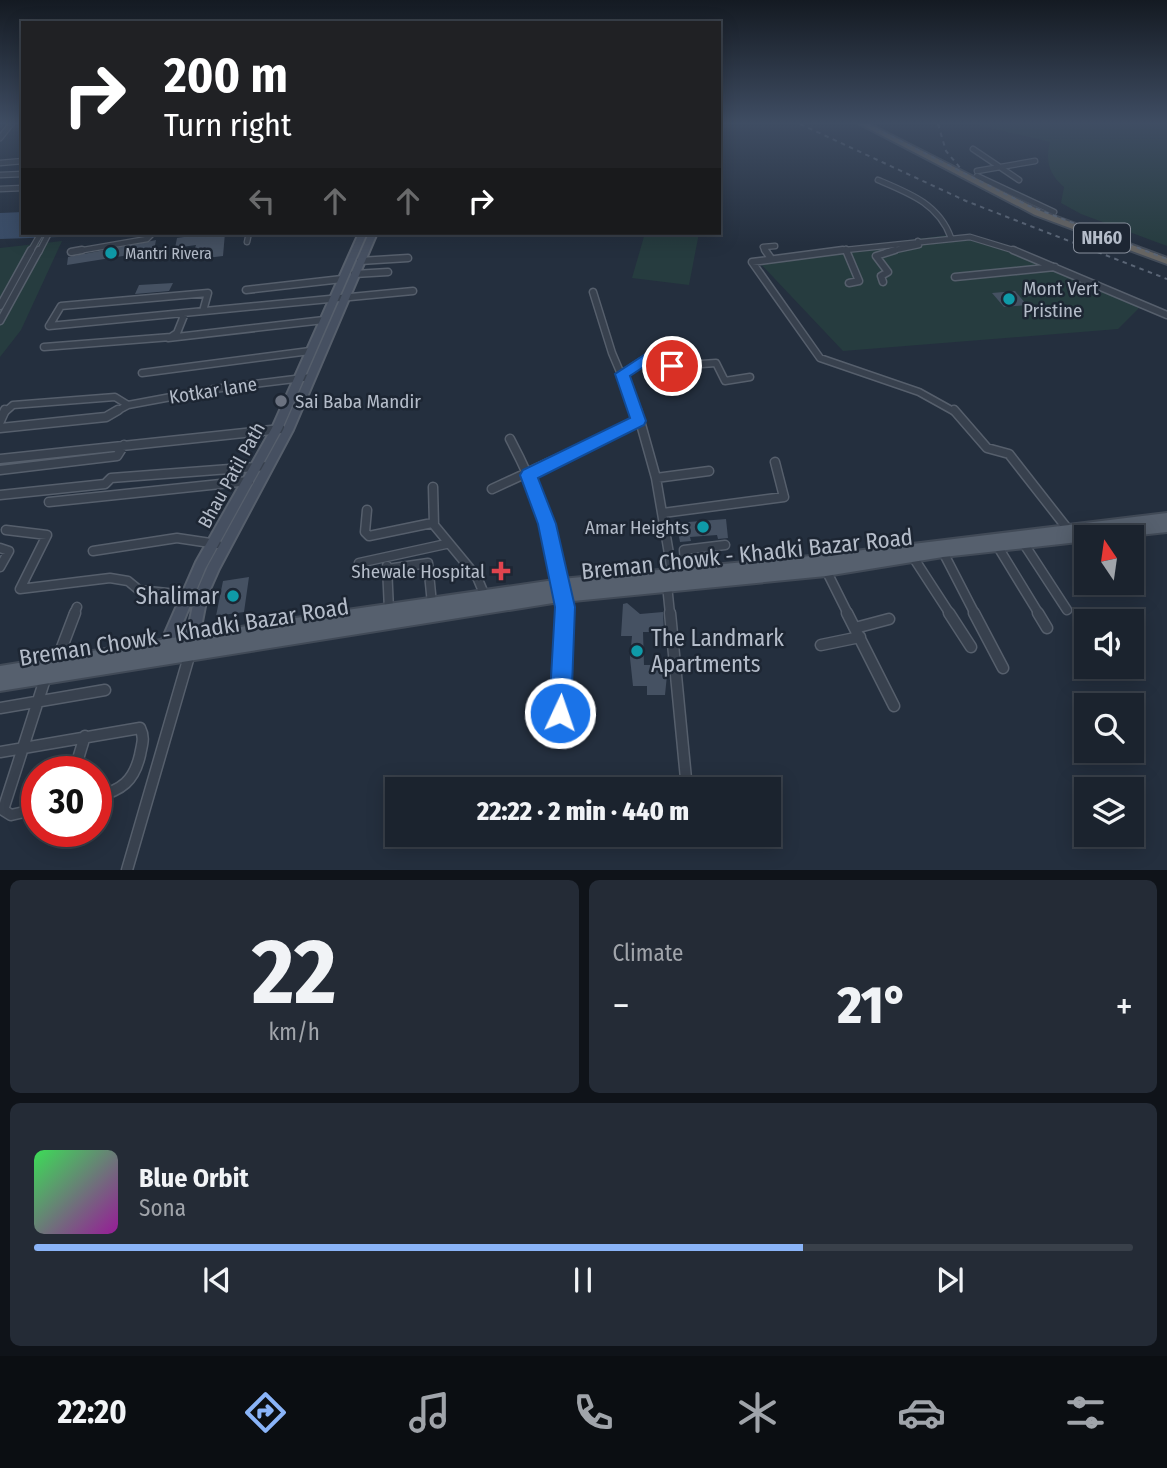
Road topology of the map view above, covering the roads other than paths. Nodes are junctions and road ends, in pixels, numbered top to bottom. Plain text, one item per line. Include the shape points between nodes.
1 (948, 165) edge
2 (949, 165) edge
3 (997, 165) edge
4 (1013, 165) edge
5 (1001, 167) junction
6 (955, 168) junction
7 (21, 174) edge
8 (977, 174) junction
9 (0, 175) edge
10 (878, 180) dead end
11 (1019, 180) dead end
12 (21, 188) edge
13 (0, 190) edge
14 (40, 235) edge
15 (48, 235) edge
16 (151, 235) edge
17 (249, 235) edge
18 (362, 235) edge
19 (372, 235) edge
20 (951, 238) junction
21 (918, 241) junction
22 (247, 242) dead end
23 (775, 246) dead end
24 (846, 249) junction
25 (71, 252) dead end
26 (1167, 253) edge
27 (770, 257) junction
28 (408, 258) dead end
29 (360, 261) junction
30 (1167, 261) edge
31 (1055, 267) junction
32 (388, 272) dead end
33 (354, 274) junction
34 (955, 277) dead end
35 (342, 279) junction
36 (883, 282) dead end
37 (849, 283) dead end
38 (246, 290) dead end
39 (413, 291) dead end
40 (593, 292) dead end
41 (339, 297) junction
42 (0, 306) edge
43 (203, 312) junction
44 (185, 313) junction
45 (1167, 315) edge
46 (324, 320) junction
47 (0, 321) edge
48 (168, 338) junction
49 (44, 347) dead end
50 (310, 351) junction
51 (142, 373) dead end
52 (622, 374) junction
53 (305, 377) junction
54 (750, 377) dead end
55 (128, 405) junction
56 (0, 421) edge
57 (639, 421) junction
58 (0, 428) edge
59 (283, 429) junction
60 (510, 439) dead end
61 (124, 445) junction
62 (0, 459) edge
63 (775, 462) dead end
64 (263, 466) junction
65 (0, 470) edge
66 (709, 471) dead end
67 (528, 475) junction
68 (656, 478) junction
69 (249, 481) junction
70 (433, 487) dead end
71 (492, 489) dead end
72 (0, 495) edge
73 (246, 495) junction
74 (49, 502) dead end
75 (367, 510) dead end
76 (663, 513) junction
77 (1167, 518) edge
78 (432, 523) junction
79 (1167, 527) edge
80 (6, 530) dead end
81 (1071, 534) junction
82 (219, 544) junction
83 (446, 544) junction
84 (1024, 544) junction
85 (725, 545) dead end
86 (998, 547) junction
87 (0, 548) edge
88 (93, 551) dead end
89 (932, 552) junction
90 (913, 557) junction
91 (386, 558) junction
92 (359, 563) dead end
93 (0, 567) edge
94 (387, 569) junction
95 (826, 570) junction
96 (675, 580) junction
97 (562, 590) junction
98 (186, 595) junction
99 (485, 596) junction
100 (432, 604) junction
101 (77, 607) dead end
102 (389, 610) junction
103 (1066, 611) dead end
104 (889, 619) dead end
105 (1047, 628) dead end
106 (857, 633) junction
107 (821, 645) dead end
108 (192, 647) junction
109 (971, 647) dead end
110 (164, 652) junction
111 (56, 664) junction
112 (1003, 668) dead end
113 (0, 673) edge
114 (46, 676) junction
115 (0, 684) edge
116 (105, 690) dead end
117 (38, 701) junction
118 (894, 706) dead end
119 (0, 708) edge
120 (85, 736) junction
121 (559, 739) dead end
122 (23, 748) junction
123 (0, 752) edge
124 (79, 756) edge
125 (686, 777) edge
126 (112, 793) edge
127 (21, 813) edge
128 (127, 870) edge

1 - 6 highway, NH60
2 - 6 highway, NH60
3 - 5 street
4 - 5 street
5 - 8 street
5 - 11 street
6 - 8 highway, NH60
6 - 30 highway, NH60 via 1038,213
7 - 9 street
8 - 26 highway, NH60 via 1054,212
10 - 20 street via 922,200 948,226
12 - 13 street
14 - 42 street
15 - 47 street
16 - 25 street
17 - 22 street
18 - 35 main road, Bhau Patil Path
19 - 29 main road, Bhau Patil Path
20 - 21 street
20 - 31 street via 992,242
21 - 24 street
21 - 36 street via 915,247 876,256 887,272 881,276
23 - 27 street via 764,247
24 - 27 street
24 - 37 street via 859,281
27 - 81 street via 752,263 820,358 919,391 951,408 987,448 1009,454
28 - 29 street
29 - 33 main road, Bhau Patil Path
31 - 34 street
31 - 45 street
32 - 33 street
33 - 41 main road, Bhau Patil Path
35 - 38 street
35 - 41 main road, Bhau Patil Path
39 - 41 street
40 - 52 street
41 - 43 street
41 - 46 main road, Bhau Patil Path
41 - 53 main road, Bhau Patil Path
43 - 44 street
43 - 44 street via 208,293 61,306 49,326
44 - 48 street via 177,333
46 - 48 street
46 - 50 main road, Bhau Patil Path
48 - 49 street
50 - 51 street
50 - 53 main road, Bhau Patil Path
52 - 54 street via 649,356 672,366 716,363 725,381
52 - 57 street
53 - 55 street, Kotkar lane
53 - 59 main road, Bhau Patil Path
55 - 56 street, Kotkar lane via 115,397 13,405
55 - 58 street, Kotkar lane via 106,417
57 - 67 street
57 - 68 street
59 - 61 street
59 - 64 main road, Bhau Patil Path
60 - 67 street
61 - 62 street
61 - 65 street via 117,456
63 - 76 street via 784,497
64 - 69 main road, Bhau Patil Path
64 - 72 street via 111,478 105,484
64 - 73 main road, Bhau Patil Path
66 - 68 street
67 - 71 street
67 - 97 street via 547,524
68 - 76 street
69 - 73 main road, Bhau Patil Path
69 - 74 street
70 - 78 street
73 - 82 main road, Bhau Patil Path
75 - 78 street via 365,532 370,536
76 - 96 street
77 - 81 main road, Breman Chowk - Khadki Bazar Road
78 - 83 street
79 - 81 main road, Breman Chowk - Khadki Bazar Road
80 - 98 street via 47,535 20,589 110,578 128,581 140,591
81 - 84 main road, Breman Chowk - Khadki Bazar Road
81 - 89 main road, Breman Chowk - Khadki Bazar Road
82 - 88 street via 177,538
82 - 98 main road, Bhau Patil Path
82 - 108 main road, Bhau Patil Path via 201,596
83 - 91 street
83 - 99 street via 484,584
84 - 86 main road, Breman Chowk - Khadki Bazar Road
84 - 103 street
85 - 96 street via 684,551
86 - 89 main road, Breman Chowk - Khadki Bazar Road
86 - 105 street
87 - 93 street via 9,551
89 - 90 main road, Breman Chowk - Khadki Bazar Road
89 - 96 main road, Breman Chowk - Khadki Bazar Road
89 - 112 street
90 - 95 main road, Breman Chowk - Khadki Bazar Road
90 - 109 street
91 - 92 street
91 - 94 street
94 - 100 street via 428,563
94 - 102 street
95 - 96 main road, Breman Chowk - Khadki Bazar Road
95 - 106 street
96 - 97 main road, Breman Chowk - Khadki Bazar Road
96 - 125 street
97 - 99 main road, Breman Chowk - Khadki Bazar Road
97 - 108 main road, Breman Chowk - Khadki Bazar Road
97 - 121 street
98 - 110 main road, Bhau Patil Path
99 - 100 main road, Breman Chowk - Khadki Bazar Road
100 - 102 main road, Breman Chowk - Khadki Bazar Road
101 - 111 street
102 - 108 main road, Breman Chowk - Khadki Bazar Road
104 - 106 street
106 - 107 street
106 - 118 street
108 - 110 main road, Breman Chowk - Khadki Bazar Road
108 - 128 street
110 - 111 main road, Breman Chowk - Khadki Bazar Road
110 - 114 main road, Breman Chowk - Khadki Bazar Road
111 - 113 main road, Breman Chowk - Khadki Bazar Road
114 - 115 main road, Breman Chowk - Khadki Bazar Road
114 - 117 street
116 - 117 street
117 - 119 street
117 - 122 street
120 - 122 street
120 - 124 street
120 - 126 street via 136,727 144,733 130,782
122 - 123 street
122 - 127 street via 3,810 11,815

